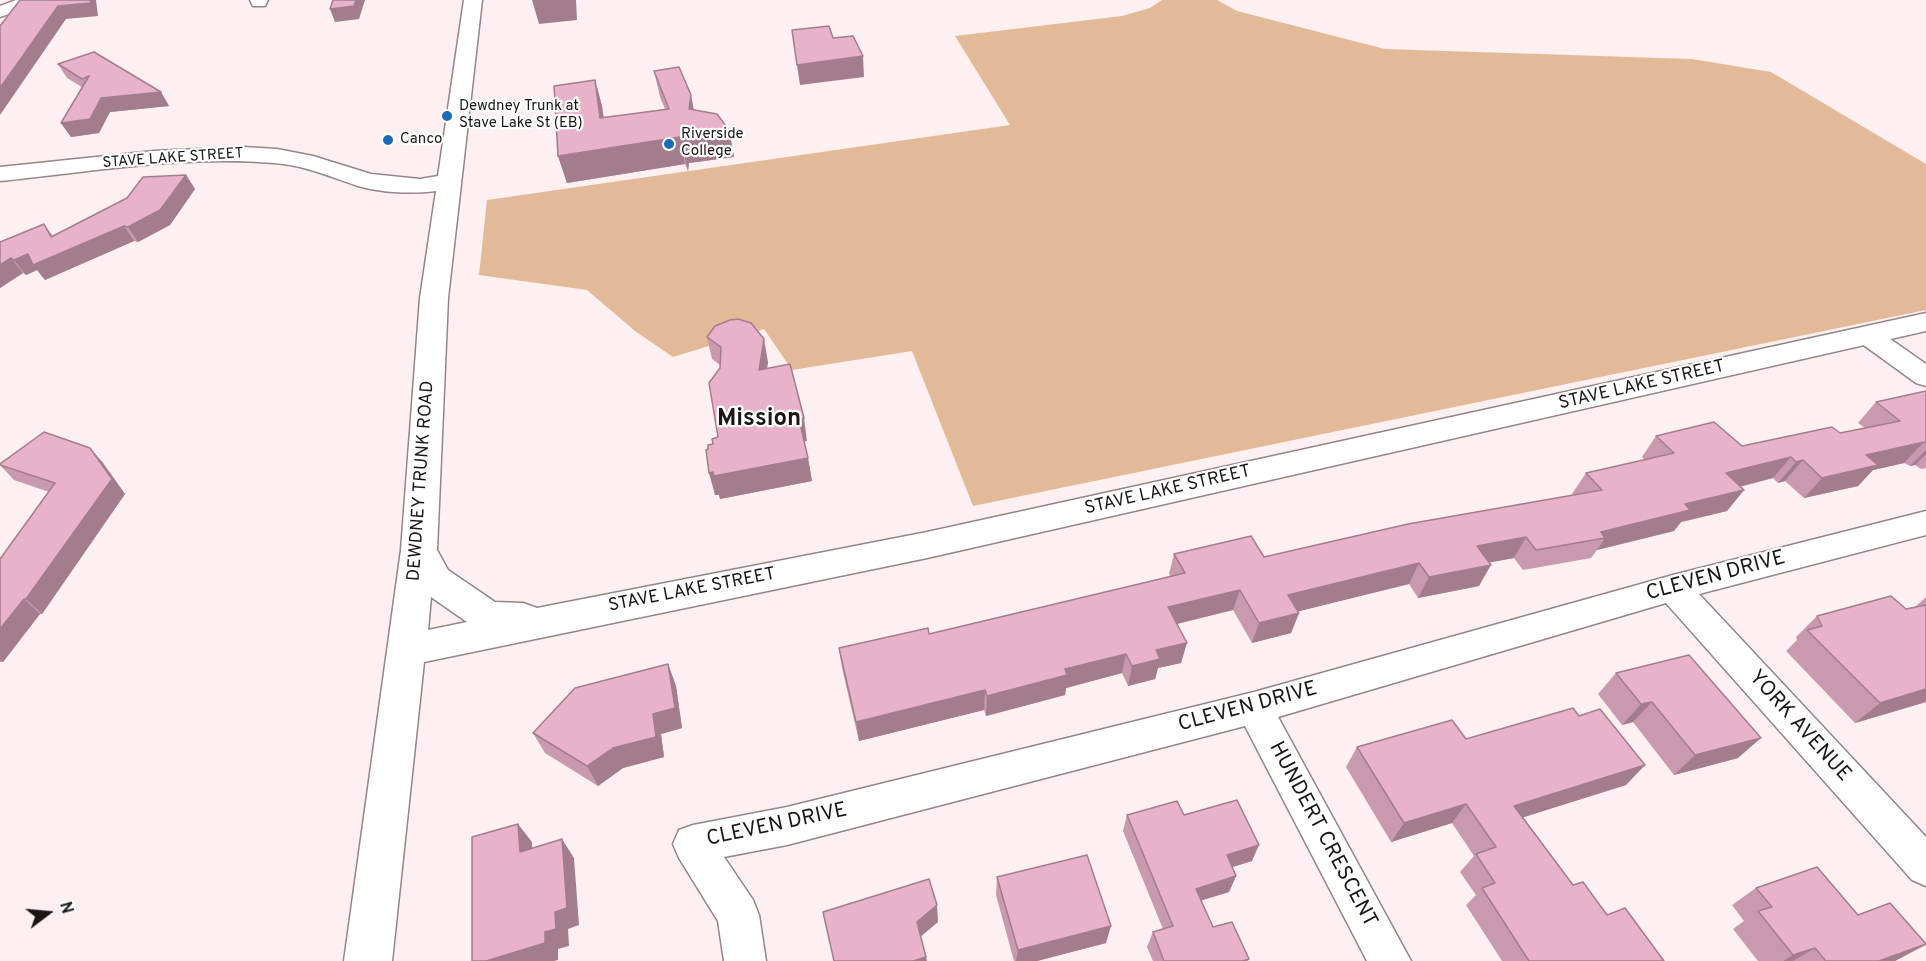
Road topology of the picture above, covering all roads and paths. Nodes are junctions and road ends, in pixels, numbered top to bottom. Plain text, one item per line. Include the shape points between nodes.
1 (32, 0) edge
2 (472, 0) edge
3 (0, 12) edge
4 (0, 174) edge
5 (368, 181) junction
6 (450, 182) junction
7 (446, 219) junction
8 (1924, 324) edge
9 (1867, 335) junction
10 (1926, 377) edge
11 (1926, 523) edge
12 (419, 550) junction
13 (1673, 588) junction
14 (552, 619) junction
15 (407, 650) junction
16 (1254, 708) junction
17 (1926, 866) edge
18 (368, 961) edge
19 (745, 961) edge
20 (1390, 961) edge

1 - 3 street
2 - 6 main road, DEWDNEY TRUNK ROAD
4 - 5 main road, STAVE LAKE STREET via 154,158 243,154 313,163
5 - 6 main road, STAVE LAKE STREET via 420,186
5 - 7 main road
6 - 7 main road, DEWDNEY TRUNK ROAD
7 - 12 main road, DEWDNEY TRUNK ROAD via 434,298
8 - 9 main road, STAVE LAKE STREET
9 - 10 street
9 - 14 main road, STAVE LAKE STREET via 927,545
11 - 13 street, CLEVEN DRIVE
12 - 14 main road via 435,580 488,617
12 - 15 main road, DEWDNEY TRUNK ROAD
13 - 16 street, CLEVEN DRIVE
13 - 17 street, YORK AVENUE
14 - 15 main road, STAVE LAKE STREET
15 - 18 main road, DEWDNEY TRUNK ROAD
16 - 19 street, CLEVEN DRIVE via 787,826 693,844 738,915
16 - 20 street, HUNDERT CRESCENT

